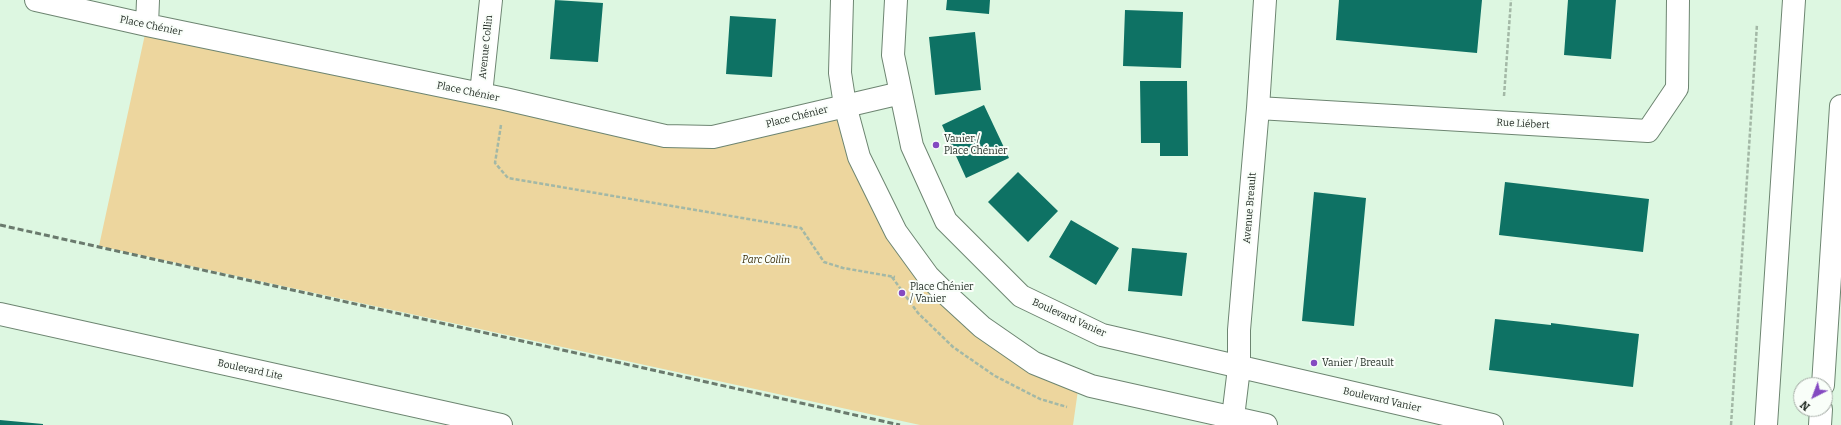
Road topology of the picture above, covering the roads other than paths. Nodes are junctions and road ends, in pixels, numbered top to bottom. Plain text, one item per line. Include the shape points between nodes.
1 (36, 0) edge
2 (148, 0) edge
3 (490, 0) edge
4 (842, 0) edge
5 (896, 0) edge
6 (1265, 0) edge
7 (1678, 0) edge
8 (1794, 0) edge
9 (146, 25) junction
10 (901, 93) junction
11 (481, 94) junction
12 (845, 105) junction
13 (1841, 106) edge
14 (1258, 108) junction
15 (0, 314) edge
16 (1239, 368) junction
17 (1824, 377) edge
18 (1233, 417) junction
19 (499, 425) edge
20 (1266, 425) edge
21 (1492, 425) edge
22 (1766, 425) edge

1 - 9 main road, Place Chénier
2 - 9 main road
3 - 11 main road, Avenue Collin
4 - 12 main road via 840,73
5 - 10 main road, Boulevard Vanier via 893,55
6 - 14 main road, Avenue Breault
7 - 14 main road, Rue Liébert via 1677,88 1648,131
8 - 22 main road
9 - 11 main road, Place Chénier
10 - 12 main road, Place Chénier
10 - 16 main road, Boulevard Vanier via 912,146 946,221 1021,296 1102,335
11 - 12 main road, Place Chénier via 666,136 713,137
12 - 18 main road via 861,163 896,232 928,276 982,326 1034,363 1091,386
13 - 17 main road
14 - 16 main road, Avenue Breault via 1240,322
15 - 19 main road, Boulevard Lite
16 - 18 main road, Avenue Breault
16 - 21 main road, Boulevard Vanier
18 - 20 main road

